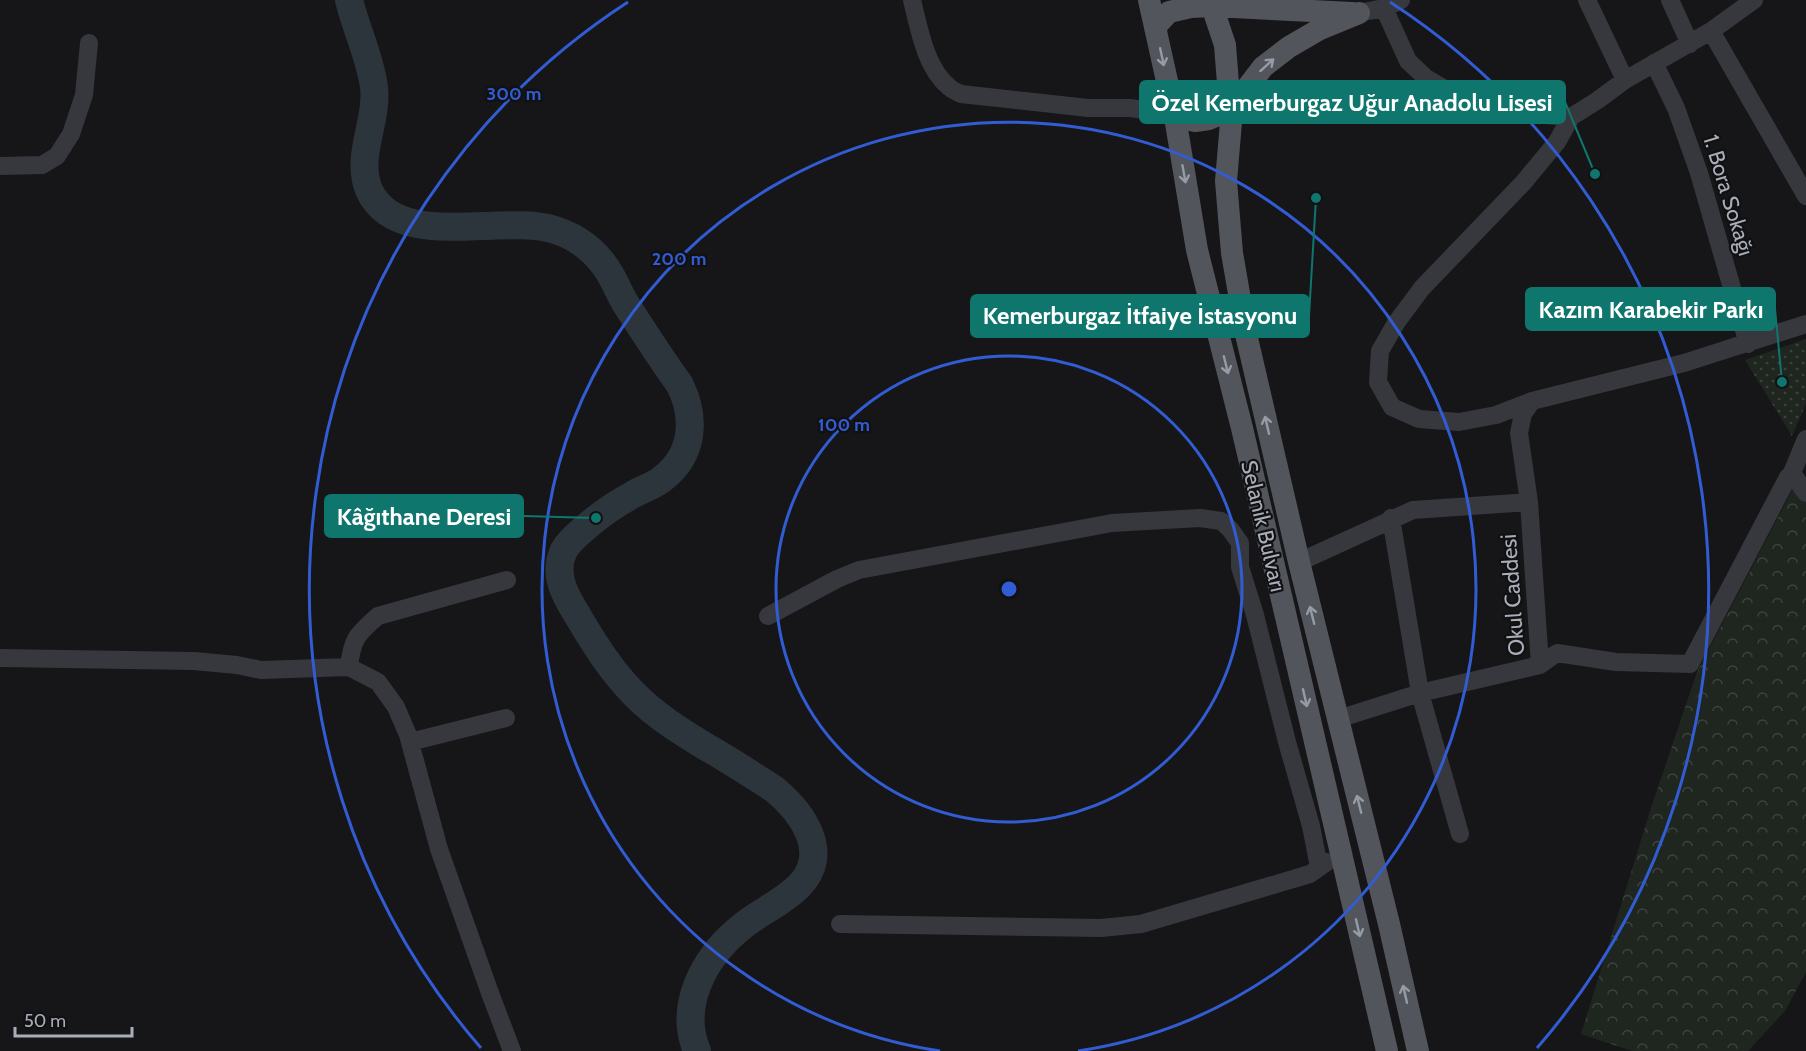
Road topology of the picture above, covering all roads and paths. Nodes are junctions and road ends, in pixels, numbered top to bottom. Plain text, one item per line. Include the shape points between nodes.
1 (912, 0) edge
2 (1149, 0) edge
3 (1314, 0) edge
4 (1401, 0) edge
5 (1587, 0) edge
6 (1670, 0) edge
7 (1754, 0) edge
8 (1211, 3) edge
9 (1384, 8) junction
10 (1359, 13) junction
11 (1155, 27) junction
12 (1711, 31) junction
13 (89, 43) dead end
14 (1690, 44) junction
15 (1654, 63) junction
16 (1624, 80) junction
17 (1230, 110) junction
18 (1174, 117) junction
19 (1571, 117) junction
20 (0, 166) edge
21 (1806, 196) edge
22 (1806, 324) edge
23 (1748, 344) junction
24 (1532, 401) junction
25 (1806, 439) edge
26 (1792, 473) junction
27 (1806, 493) edge
28 (1529, 502) junction
29 (1391, 519) junction
30 (1299, 561) junction
31 (507, 580) dead end
32 (768, 616) dead end
33 (0, 658) edge
34 (1540, 665) junction
35 (349, 667) junction
36 (1420, 693) junction
37 (506, 718) dead end
38 (1338, 719) junction
39 (410, 742) junction
40 (1460, 834) dead end
41 (1341, 852) junction
42 (1319, 867) junction
43 (1378, 884) junction
44 (1350, 891) junction
45 (840, 924) dead end
46 (512, 1051) edge
47 (1387, 1051) edge
48 (1418, 1051) edge

1 - 18 street via 926,54 939,76 961,94 1088,108 1130,108
2 - 11 main road, Selanik Bulvarı
3 - 10 main road
4 - 9 street
5 - 16 street
6 - 14 street
7 - 12 street
8 - 10 main road
8 - 11 main road via 1169,12
8 - 17 main road, Selanik Bulvarı via 1225,45
9 - 10 street
9 - 19 street via 1408,61 1448,91 1483,107
17 -> 10 main road via 1263,67 1289,47
11 -> 18 main road, Selanik Bulvarı
12 - 14 street
12 - 21 street
13 - 20 street via 84,95 71,134 57,156 42,165
14 - 15 street
15 - 16 street
15 - 23 street, 1. Bora Sokağı via 1676,108 1699,173
16 - 19 street
17 - 18 main road via 1194,121
30 -> 17 main road, Selanik Bulvarı via 1246,334 1232,253 1226,181
18 -> 41 main road, Selanik Bulvarı via 1197,250
19 - 24 street via 1557,142 1523,183 1422,288 1380,351 1378,382 1392,406 1419,419 1459,422 1496,415
22 - 23 street
23 - 24 street
24 - 28 street via 1523,414 1519,433
25 - 26 street, Okul Caddesi
26 - 27 street
26 - 34 street, Okul Caddesi via 1690,664 1616,662 1557,653
28 - 29 street, Okul Caddesi via 1413,510
28 - 34 street, Okul Caddesi
29 - 30 street, Okul Caddesi
29 - 36 street
38 -> 30 main road, Selanik Bulvarı
31 - 35 street via 378,616 362,629 351,647
32 - 42 street via 860,570 1112,523 1221,521 1240,543 1240,567
33 - 35 street via 194,661 261,670
34 - 36 street
35 - 39 street via 378,682 396,707
36 - 38 street
36 - 40 street
37 - 39 street
43 -> 38 main road, Selanik Bulvarı
39 - 46 street via 439,849
41 - 42 street
41 - 44 main road, Selanik Bulvarı
42 - 45 street via 1310,874 1141,924 1101,928
43 - 44 main road
48 -> 43 main road, Selanik Bulvarı
44 -> 47 main road, Selanik Bulvarı

